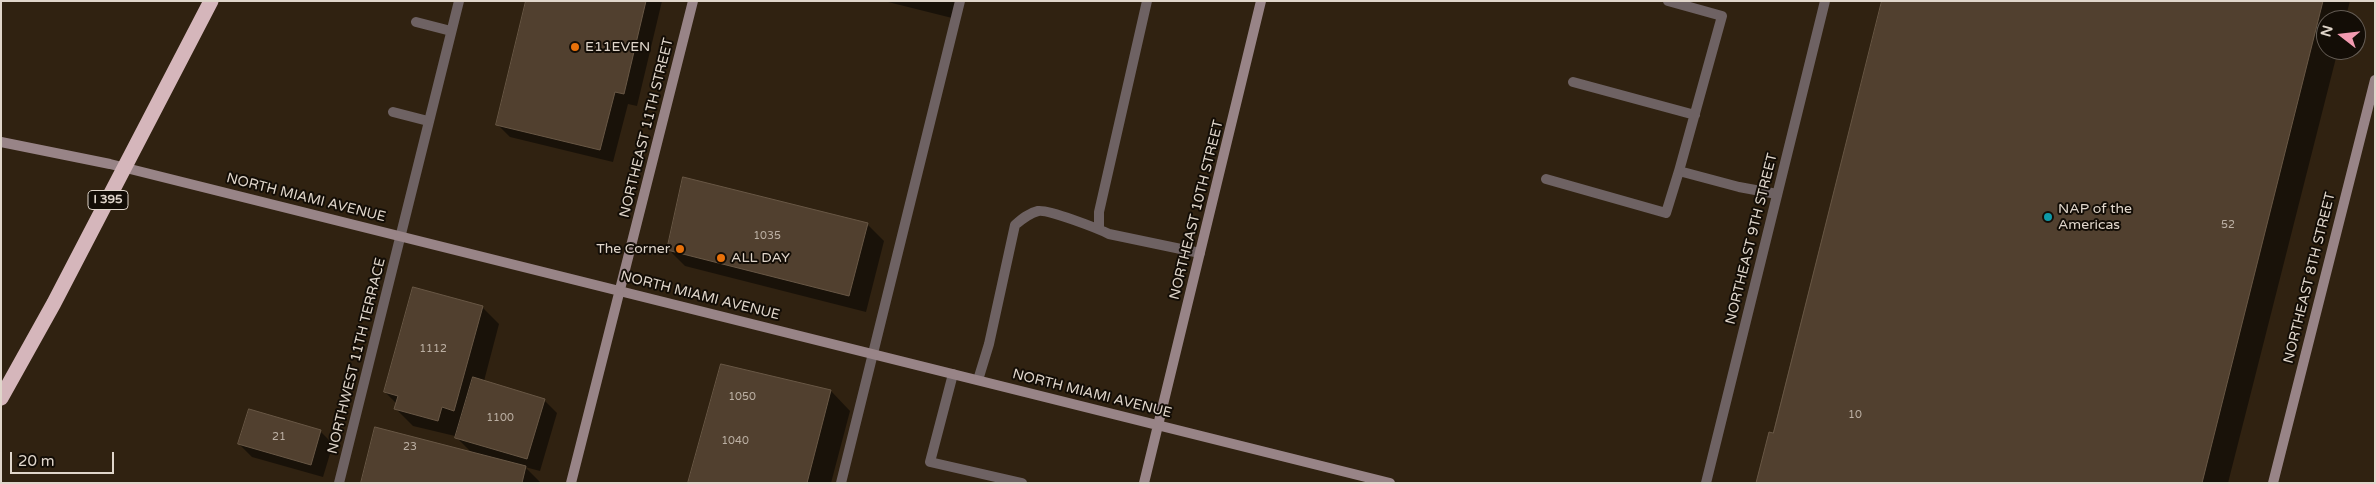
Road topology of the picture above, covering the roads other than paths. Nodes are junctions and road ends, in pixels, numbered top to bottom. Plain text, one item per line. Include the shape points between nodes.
1 (211, 1) edge
2 (459, 1) edge
3 (693, 1) edge
4 (960, 1) edge
5 (1146, 1) edge
6 (1261, 1) edge
7 (1668, 1) edge
8 (1825, 1) edge
9 (416, 22) dead end
10 (451, 31) junction
11 (2375, 80) edge
12 (1573, 82) dead end
13 (393, 112) dead end
14 (1695, 115) junction
15 (428, 121) junction
16 (1, 142) edge
17 (1678, 171) junction
18 (1546, 179) dead end
19 (1777, 194) junction
20 (1099, 229) junction
21 (401, 236) junction
22 (1200, 253) junction
23 (620, 290) junction
24 (873, 354) junction
25 (953, 374) junction
26 (978, 380) junction
27 (1, 398) edge
28 (1158, 425) junction
29 (339, 483) edge
30 (571, 483) edge
31 (842, 483) edge
32 (1022, 483) edge
33 (1144, 483) edge
34 (1390, 483) edge
35 (1706, 483) edge
36 (2273, 483) edge

1 - 27 highway, I 395
2 - 10 street, NORTHWEST 11TH TERRACE
3 - 23 main road, NORTHEAST 11TH STREET
4 - 24 street
5 - 20 street via 1099,212
6 - 22 main road, NORTHEAST 10TH STREET
7 - 14 street via 1722,16
8 - 19 street, NORTHEAST 9TH STREET
9 - 10 street
10 - 15 street, NORTHWEST 11TH TERRACE
11 - 36 main road, NORTHEAST 8TH STREET
12 - 14 street
13 - 15 street
14 - 17 street
15 - 21 street, NORTHWEST 11TH TERRACE
16 - 21 main road, NORTH MIAMI AVENUE via 110,164
17 - 18 street via 1666,213
17 - 19 street
19 - 35 street, NORTHEAST 9TH STREET
20 - 22 street via 1109,234
20 - 26 street via 1041,210 1028,214 1015,225
21 - 23 main road, NORTH MIAMI AVENUE
21 - 29 street, NORTHWEST 11TH TERRACE
22 - 28 main road, NORTHEAST 10TH STREET
23 - 24 main road, NORTH MIAMI AVENUE
23 - 30 main road, NORTHEAST 11TH STREET
24 - 25 main road, NORTH MIAMI AVENUE
24 - 31 street
25 - 26 main road, NORTH MIAMI AVENUE
25 - 32 street via 930,462
26 - 28 main road, NORTH MIAMI AVENUE
28 - 33 main road, NORTHEAST 10TH STREET
28 - 34 main road, NORTH MIAMI AVENUE

